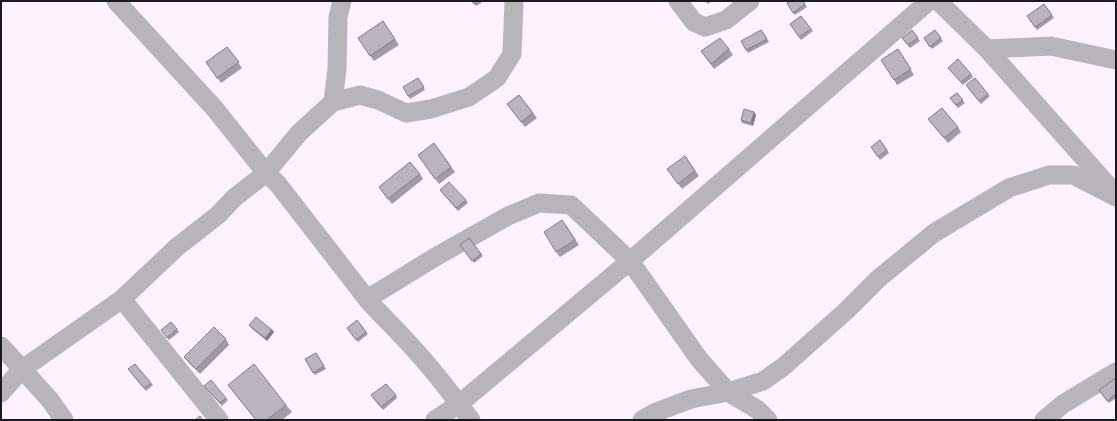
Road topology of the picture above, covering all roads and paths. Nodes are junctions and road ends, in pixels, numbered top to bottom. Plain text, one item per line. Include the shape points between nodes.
1 (116, 1) edge
2 (342, 1) edge
3 (514, 1) edge
4 (678, 1) edge
5 (750, 1) edge
6 (929, 1) edge
7 (938, 1) edge
8 (987, 49) junction
9 (1116, 60) edge
10 (333, 102) junction
11 (266, 173) junction
12 (1116, 194) edge
13 (1116, 198) edge
14 (630, 261) junction
15 (122, 299) junction
16 (367, 299) junction
17 (1, 346) edge
18 (21, 370) junction
19 (1116, 372) edge
20 (728, 392) junction
21 (1, 393) edge
22 (459, 404) junction
23 (64, 420) edge
24 (219, 420) edge
25 (436, 420) edge
26 (471, 420) edge
27 (642, 420) edge
28 (768, 420) edge
29 (1044, 420) edge

1 - 11 street via 215,109
2 - 10 street via 338,17 338,70
3 - 10 street via 512,54 497,78 468,97 431,109 406,113 360,95
4 - 5 street via 694,22 705,27 726,20
6 - 14 street
7 - 8 street
8 - 9 street via 1051,46
8 - 12 street
10 - 11 street via 298,132
11 - 15 street via 177,247
11 - 16 street via 277,183
13 - 20 street via 1073,175 1049,175 1009,188 934,233 878,279 784,367 763,381
14 - 16 street via 571,205 539,203 508,216
14 - 20 street via 699,359
14 - 22 street
15 - 18 street
15 - 24 street
16 - 22 street via 433,371
17 - 18 street
18 - 21 street
18 - 23 street via 50,400
19 - 29 street via 1063,404
20 - 27 street via 691,399
20 - 28 street via 758,410
22 - 25 street
22 - 26 street

